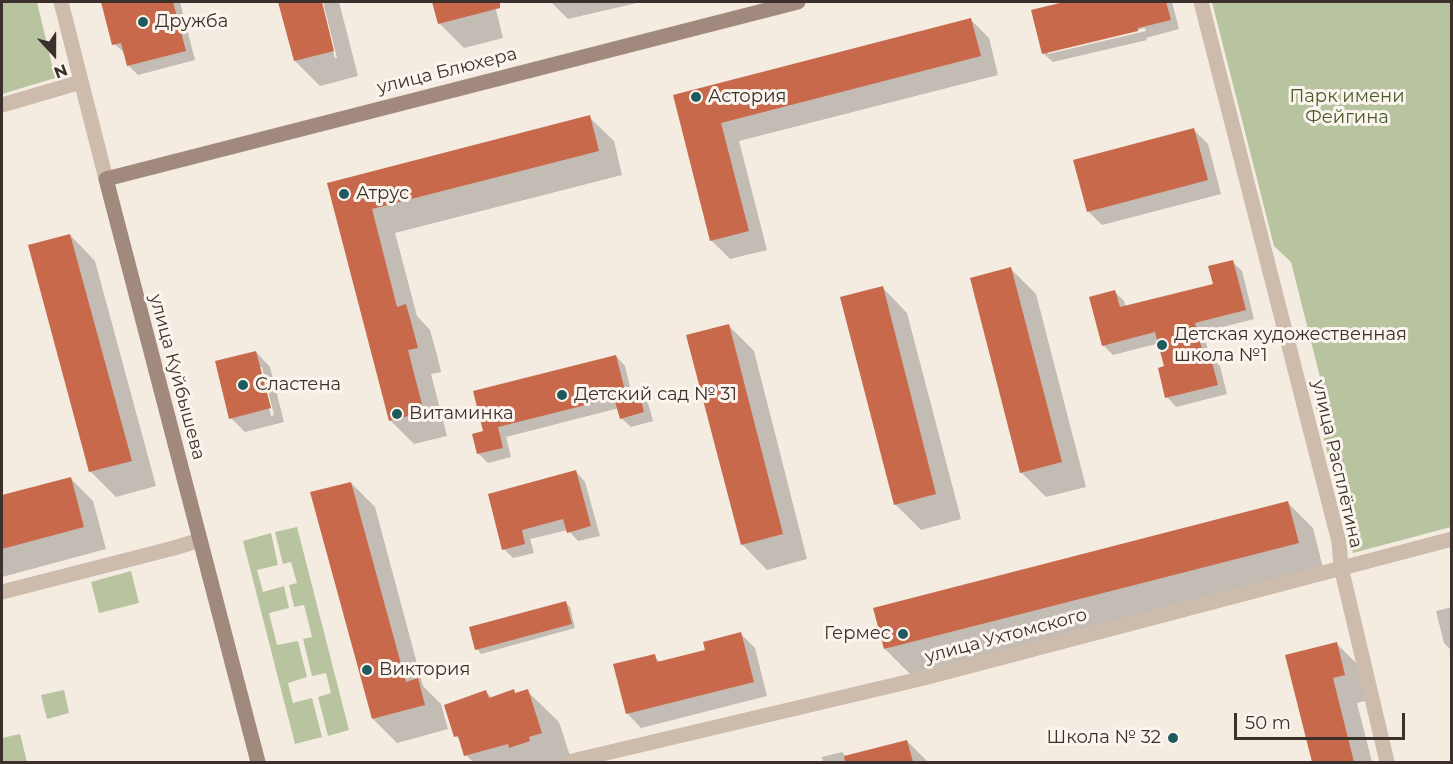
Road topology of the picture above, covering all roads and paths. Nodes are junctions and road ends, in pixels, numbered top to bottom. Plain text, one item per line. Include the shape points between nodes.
1 (61, 2) edge
2 (798, 2) edge
3 (1201, 2) edge
4 (81, 81) junction
5 (2, 105) edge
6 (106, 179) junction
7 (1452, 538) edge
8 (200, 540) junction
9 (1341, 567) junction
10 (2, 592) edge
11 (258, 762) edge
12 (568, 762) edge
13 (1387, 762) edge

1 - 4 street, улица Куйбышева
2 - 6 street, улица Блюхера
3 - 9 street, улица Расплётина via 1339,542
4 - 5 street
4 - 6 street, улица Куйбышева
6 - 8 street, улица Куйбышева
7 - 9 street, улица Ухтомского
8 - 10 street
8 - 11 street, улица Куйбышева
9 - 12 street, улица Ухтомского via 924,678
9 - 13 street, улица Расплётина

